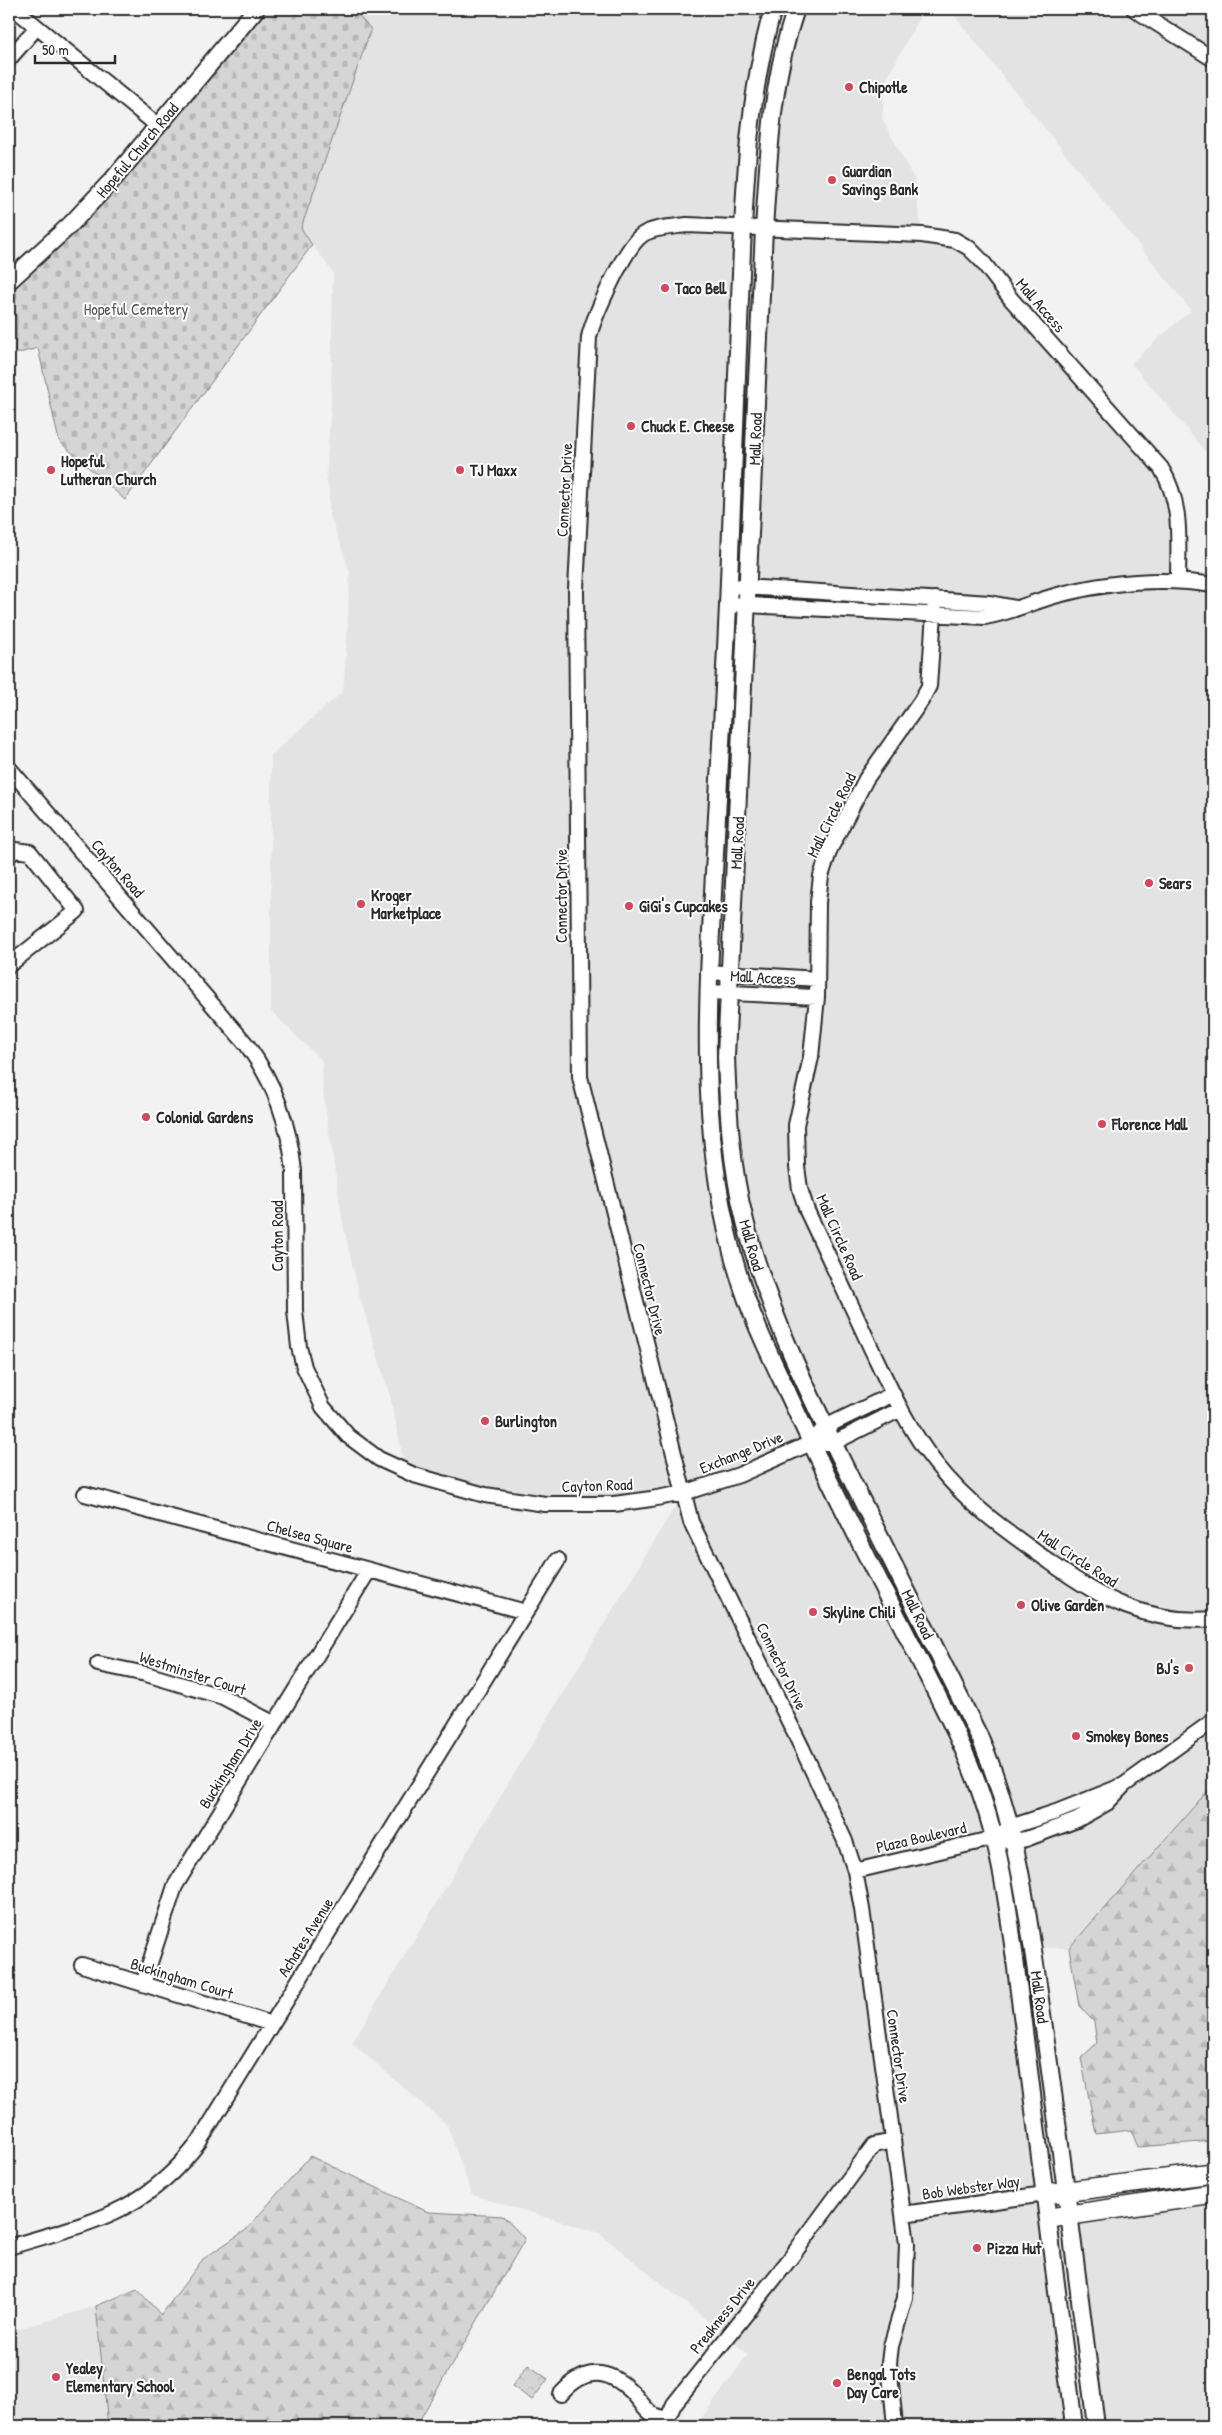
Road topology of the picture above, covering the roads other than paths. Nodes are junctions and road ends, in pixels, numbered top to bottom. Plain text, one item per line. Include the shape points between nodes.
1 (14, 9) edge
2 (256, 9) edge
3 (773, 9) edge
4 (796, 9) edge
5 (1134, 9) edge
6 (37, 27) junction
7 (9, 59) edge
8 (1213, 60) edge
9 (158, 126) junction
10 (743, 228) junction
11 (764, 229) junction
12 (9, 281) edge
13 (1178, 581) junction
14 (1213, 585) edge
15 (729, 586) junction
16 (749, 587) junction
17 (935, 600) junction
18 (728, 604) junction
19 (749, 606) junction
20 (1022, 609) junction
21 (934, 615) junction
22 (9, 768) edge
23 (9, 855) edge
24 (9, 965) edge
25 (708, 972) junction
26 (730, 974) junction
27 (817, 979) junction
28 (708, 992) junction
29 (730, 993) junction
30 (817, 997) junction
31 (893, 1394) junction
32 (901, 1409) junction
33 (825, 1427) junction
34 (810, 1442) junction
35 (833, 1443) junction
36 (684, 1493) junction
37 (85, 1494) dead end
38 (558, 1560) dead end
39 (370, 1570) junction
40 (526, 1612) junction
41 (1213, 1619) edge
42 (98, 1664) dead end
43 (1213, 1721) edge
44 (275, 1724) junction
45 (1012, 1834) junction
46 (995, 1838) junction
47 (855, 1871) junction
48 (82, 1965) dead end
49 (143, 1984) junction
50 (272, 2024) junction
51 (893, 2141) junction
52 (1213, 2173) edge
53 (1067, 2192) junction
54 (1045, 2194) junction
55 (1213, 2194) edge
56 (903, 2214) junction
57 (1070, 2216) junction
58 (1050, 2218) junction
59 (9, 2247) edge
60 (561, 2394) dead end
61 (895, 2426) edge
62 (1074, 2426) edge
63 (1096, 2426) edge

1 - 6 street
2 - 9 main road, Hopeful Church Road
3 - 10 main road, Mall Road via 761,50 752,103
4 - 11 main road, Mall Road via 774,97
5 - 8 street
6 - 7 street
6 - 9 street
9 - 12 main road, Hopeful Church Road via 94,201
10 - 11 street, Mall Access
10 - 15 main road, Mall Road
10 - 36 street, Connector Drive via 687,225 643,234 631,246 593,321 589,337 576,590 580,1077
11 - 13 street, Mall Access via 922,235 948,238 969,248 1170,482 1179,518
11 - 16 main road, Mall Road
13 - 14 street
13 - 20 street via 1132,582 1100,587 1057,596
15 - 16 street
15 - 18 main road, Mall Road
16 - 17 street
16 - 19 main road, Mall Road
17 - 20 street via 990,603
17 - 21 street, Mall Circle Road
18 - 19 street
18 - 25 main road, Mall Road
19 - 21 street
19 - 26 main road, Mall Road
20 - 21 street via 985,617
21 - 27 street, Mall Circle Road via 929,686 866,779 830,849 821,876
22 - 36 street, Cayton Road via 247,1045 271,1083 287,1126 292,1154 298,1347 312,1386 336,1424 362,1448 397,1469 485,1495 545,1504 583,1505
23 - 24 street via 15,850 30,852 77,911
25 - 26 street, Mall Access
25 - 28 main road, Mall Road
26 - 27 street, Mall Access
26 - 29 main road, Mall Road
27 - 30 street, Mall Circle Road
28 - 29 street, Mall Access
28 - 34 main road, Mall Road via 710,1125 726,1223 738,1273 758,1328
29 - 30 street, Mall Access
29 - 33 main road, Mall Road via 726,1056 728,1121 744,1221 782,1332
30 - 31 street, Mall Circle Road via 811,1057 796,1125 800,1189 807,1211
31 - 32 street, Mall Circle Road
31 - 33 street
32 - 35 street
32 - 41 street, Mall Circle Road via 936,1464 961,1492 1017,1539 1085,1588 1144,1614 1188,1621
33 - 34 street
33 - 35 main road, Mall Road
34 - 35 street
34 - 36 street, Exchange Drive via 739,1475
34 - 46 main road, Mall Road via 942,1706 981,1792
35 - 45 main road, Mall Road via 981,1740 996,1775
36 - 47 street, Connector Drive via 695,1532 802,1748 845,1841
37 - 39 street, Chelsea Square
38 - 40 street, Achates Avenue
39 - 40 street, Chelsea Square
39 - 44 street, Buckingham Drive
40 - 50 street, Achates Avenue
42 - 44 street, Westminster Court via 146,1674 223,1698
43 - 45 street, Plaza Boulevard via 1124,1785 1107,1804 1077,1820
44 - 49 street, Buckingham Drive via 175,1886
45 - 46 street, Plaza Boulevard
45 - 53 main road, Mall Road via 1033,1948
46 - 47 street, Plaza Boulevard
46 - 54 main road, Mall Road via 1004,1880
47 - 51 street, Connector Drive
48 - 49 street, Buckingham Court
49 - 50 street, Buckingham Court
50 - 59 street, Achates Avenue via 199,2142 166,2180 129,2206 106,2217
51 - 56 street, Connector Drive
51 - 60 street, Preakness Drive via 874,2145 789,2260 674,2404 667,2420 652,2413 631,2391 610,2376 598,2373 584,2374
52 - 53 highway
53 - 54 highway
53 - 57 main road, Mall Road
54 - 56 street, Bob Webster Way
54 - 58 main road, Mall Road
55 - 57 highway
56 - 61 street, Connector Drive via 907,2244 905,2298 890,2346 889,2363
57 - 58 highway
57 - 63 main road, Mall Road
58 - 62 main road, Mall Road

